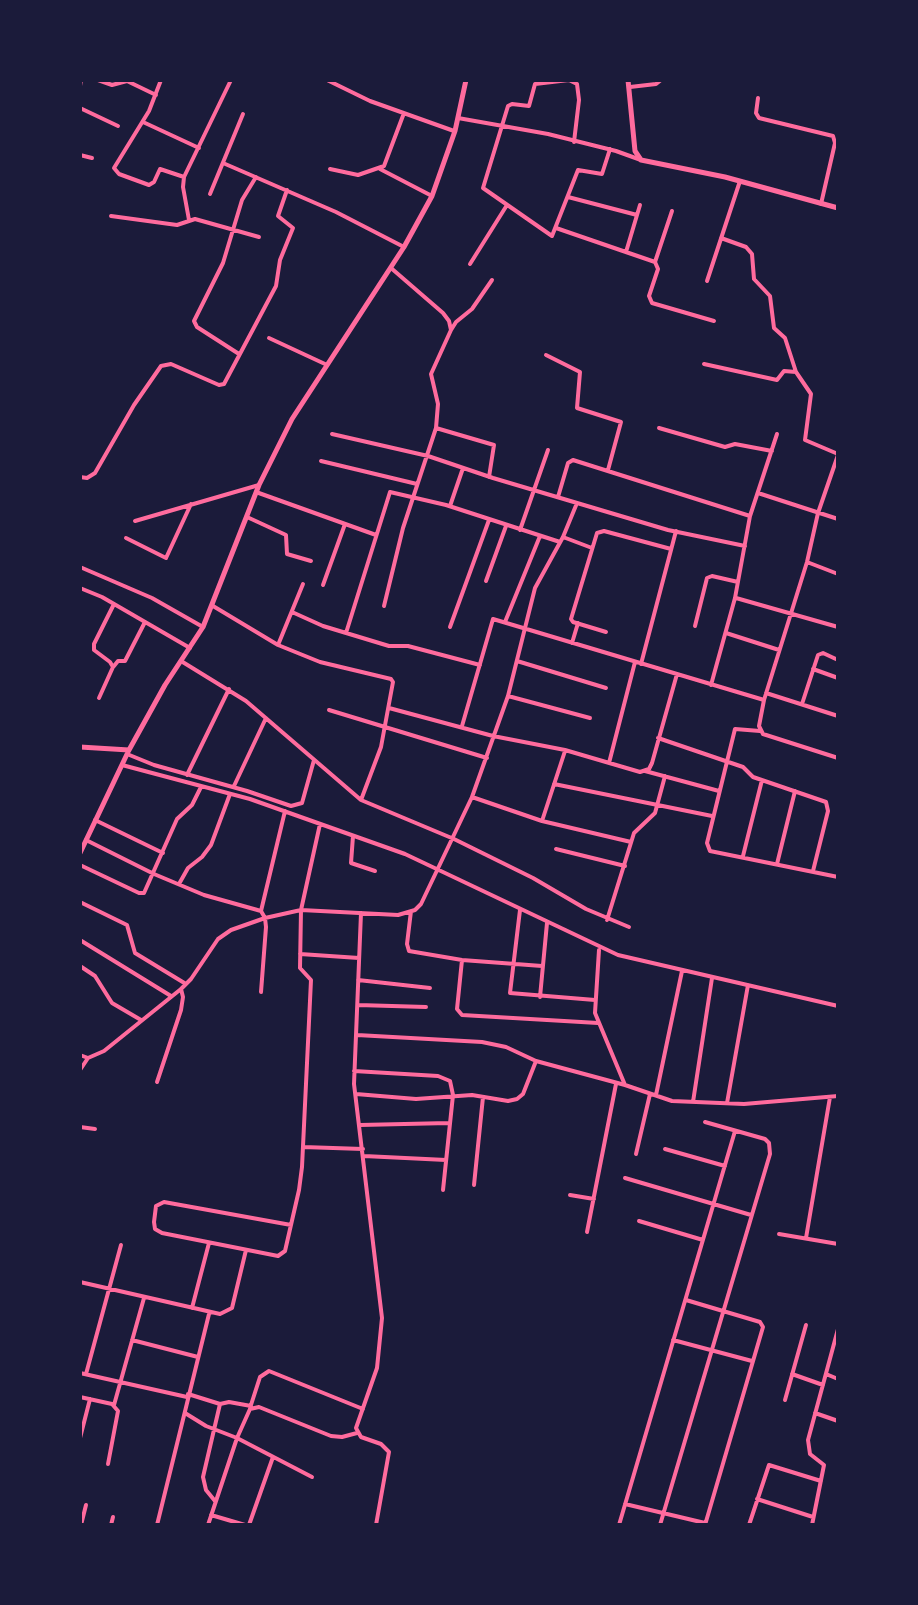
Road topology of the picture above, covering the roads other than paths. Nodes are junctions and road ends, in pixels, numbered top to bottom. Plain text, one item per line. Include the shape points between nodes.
1 (98, 80) edge
2 (161, 80) edge
3 (231, 80) edge
4 (327, 80) edge
5 (466, 80) edge
6 (628, 80) edge
7 (661, 80) edge
8 (630, 87) junction
9 (156, 95) junction
10 (758, 98) dead end
11 (80, 108) edge
12 (404, 113) junction
13 (243, 114) dead end
14 (458, 118) junction
15 (143, 122) junction
16 (503, 125) junction
17 (118, 126) dead end
18 (455, 131) junction
19 (835, 136) edge
20 (574, 142) junction
21 (199, 148) junction
22 (610, 149) junction
23 (80, 155) edge
24 (92, 158) dead end
25 (641, 160) junction
26 (223, 163) junction
27 (330, 169) dead end
28 (380, 169) junction
29 (184, 177) junction
30 (256, 177) junction
31 (740, 181) junction
32 (287, 190) junction
33 (210, 194) dead end
34 (432, 196) junction
35 (568, 197) junction
36 (821, 204) junction
37 (507, 205) junction
38 (640, 205) dead end
39 (838, 208) edge
40 (672, 211) dead end
41 (637, 215) junction
42 (111, 216) dead end
43 (189, 220) junction
44 (556, 228) junction
45 (233, 229) junction
46 (259, 237) dead end
47 (721, 238) junction
48 (404, 247) junction
49 (626, 252) junction
50 (655, 262) junction
51 (470, 264) dead end
52 (390, 267) junction
53 (492, 280) dead end
54 (707, 281) dead end
55 (714, 321) dead end
56 (451, 330) junction
57 (269, 338) dead end
58 (239, 354) junction
59 (546, 355) dead end
60 (325, 364) junction
61 (704, 364) dead end
62 (796, 372) junction
63 (436, 428) junction
64 (659, 428) dead end
65 (332, 434) dead end
66 (777, 434) dead end
67 (548, 450) dead end
68 (772, 451) junction
69 (838, 454) edge
70 (428, 456) junction
71 (321, 461) dead end
72 (463, 468) junction
73 (608, 470) junction
74 (80, 477) edge
75 (489, 477) junction
76 (417, 484) junction
77 (259, 485) junction
78 (534, 490) junction
79 (256, 492) junction
80 (758, 493) junction
81 (413, 497) junction
82 (558, 497) junction
83 (577, 503) junction
84 (191, 504) junction
85 (450, 506) junction
86 (818, 513) junction
87 (750, 516) junction
88 (247, 517) junction
89 (489, 519) junction
90 (838, 519) edge
91 (135, 521) dead end
92 (345, 524) junction
93 (506, 526) junction
94 (520, 530) junction
95 (676, 531) junction
96 (376, 535) junction
97 (540, 536) junction
98 (126, 538) dead end
99 (562, 539) junction
100 (745, 546) junction
101 (592, 548) junction
102 (671, 549) junction
103 (311, 561) dead end
104 (807, 562) junction
105 (80, 567) edge
106 (838, 574) edge
107 (486, 581) dead end
108 (738, 582) junction
109 (303, 584) dead end
110 (323, 585) dead end
111 (80, 588) edge
112 (735, 598) junction
113 (114, 604) junction
114 (213, 606) junction
115 (384, 606) dead end
116 (292, 612) junction
117 (789, 614) junction
118 (145, 622) junction
119 (505, 622) junction
120 (578, 623) junction
121 (695, 626) dead end
122 (203, 627) junction
123 (450, 627) dead end
124 (838, 627) edge
125 (524, 629) junction
126 (606, 632) dead end
127 (346, 633) junction
128 (726, 633) junction
129 (572, 643) junction
130 (278, 645) junction
131 (190, 648) junction
132 (779, 650) junction
133 (838, 660) edge
134 (181, 661) junction
135 (517, 661) junction
136 (638, 663) junction
137 (480, 665) junction
138 (113, 667) junction
139 (813, 669) junction
140 (677, 674) junction
141 (838, 678) edge
142 (711, 685) junction
143 (606, 688) dead end
144 (229, 689) junction
145 (766, 693) junction
146 (508, 696) junction
147 (99, 698) dead end
148 (764, 700) junction
149 (802, 704) junction
150 (389, 708) junction
151 (329, 710) dead end
152 (838, 716) edge
153 (266, 718) junction
154 (590, 718) dead end
155 (462, 726) junction
156 (386, 727) junction
157 (760, 731) junction
158 (493, 736) junction
159 (658, 738) junction
160 (80, 747) edge
161 (565, 750) junction
162 (125, 757) junction
163 (487, 758) junction
164 (838, 758) edge
165 (314, 760) junction
166 (725, 761) junction
167 (609, 763) junction
168 (645, 771) junction
169 (187, 775) junction
170 (665, 776) junction
171 (762, 780) junction
172 (554, 784) junction
173 (234, 786) junction
174 (201, 787) junction
175 (719, 791) junction
176 (795, 791) junction
177 (230, 794) junction
178 (472, 797) junction
179 (361, 800) junction
180 (659, 806) junction
181 (285, 811) junction
182 (713, 816) junction
183 (95, 820) junction
184 (542, 821) junction
185 (320, 824) junction
186 (353, 836) junction
187 (454, 839) junction
188 (86, 840) junction
189 (631, 842) junction
190 (556, 849) dead end
191 (80, 853) edge
192 (163, 853) junction
193 (743, 856) junction
194 (777, 864) junction
195 (80, 865) edge
196 (625, 866) junction
197 (440, 868) junction
198 (375, 871) dead end
199 (813, 871) junction
200 (154, 874) junction
201 (838, 877) edge
202 (179, 884) junction
203 (80, 902) edge
204 (301, 910) junction
205 (520, 910) junction
206 (261, 911) junction
207 (411, 911) junction
208 (361, 913) junction
209 (265, 918) junction
210 (607, 920) junction
211 (547, 923) junction
212 (629, 927) dead end
213 (80, 940) edge
214 (599, 949) junction
215 (300, 954) junction
216 (359, 958) junction
217 (462, 960) junction
218 (512, 964) junction
219 (80, 966) edge
220 (542, 966) junction
221 (682, 971) junction
222 (712, 978) junction
223 (358, 980) junction
224 (186, 984) junction
225 (748, 985) junction
226 (430, 988) dead end
227 (181, 989) junction
228 (261, 992) dead end
229 (171, 996) junction
230 (540, 997) junction
231 (595, 1000) junction
232 (358, 1005) junction
233 (838, 1006) edge
234 (426, 1007) dead end
235 (141, 1020) junction
236 (598, 1023) junction
237 (357, 1035) junction
238 (80, 1055) edge
239 (88, 1058) junction
240 (536, 1061) junction
241 (80, 1070) edge
242 (354, 1071) junction
243 (157, 1082) dead end
244 (616, 1084) junction
245 (625, 1085) junction
246 (355, 1094) junction
247 (653, 1094) junction
248 (453, 1095) junction
249 (838, 1096) edge
250 (483, 1097) junction
251 (830, 1097) junction
252 (693, 1102) junction
253 (727, 1103) junction
254 (705, 1122) dead end
255 (450, 1123) junction
256 (360, 1125) junction
257 (80, 1127) edge
258 (95, 1129) dead end
259 (735, 1131) junction
260 (303, 1147) junction
261 (363, 1149) junction
262 (665, 1149) dead end
263 (636, 1154) dead end
264 (364, 1156) junction
265 (447, 1160) junction
266 (725, 1166) junction
267 (625, 1178) dead end
268 (474, 1185) dead end
269 (443, 1190) dead end
270 (570, 1195) dead end
271 (594, 1199) junction
272 (713, 1204) junction
273 (751, 1215) junction
274 (639, 1221) dead end
275 (291, 1225) junction
276 (587, 1232) dead end
277 (779, 1234) dead end
278 (806, 1238) junction
279 (703, 1240) junction
280 (209, 1243) junction
281 (838, 1244) edge
282 (121, 1245) dead end
283 (246, 1250) junction
284 (80, 1282) edge
285 (109, 1289) junction
286 (144, 1298) junction
287 (686, 1300) junction
288 (192, 1308) junction
289 (723, 1311) junction
290 (209, 1314) junction
291 (806, 1325) dead end
292 (838, 1329) edge
293 (132, 1340) junction
294 (673, 1340) junction
295 (711, 1350) junction
296 (198, 1357) junction
297 (753, 1361) junction
298 (83, 1373) edge
299 (792, 1374) junction
300 (826, 1374) junction
301 (838, 1379) edge
302 (120, 1383) junction
303 (823, 1385) junction
304 (188, 1396) junction
305 (80, 1397) edge
306 (90, 1399) junction
307 (785, 1400) dead end
308 (220, 1404) junction
309 (114, 1405) junction
310 (250, 1407) junction
311 (363, 1409) junction
312 (185, 1413) junction
313 (815, 1413) junction
314 (838, 1421) edge
315 (215, 1430) junction
316 (357, 1433) junction
317 (80, 1438) edge
318 (237, 1438) junction
319 (273, 1457) junction
320 (108, 1464) dead end
321 (312, 1477) dead end
322 (821, 1481) junction
323 (757, 1499) junction
324 (215, 1501) junction
325 (625, 1504) junction
326 (86, 1505) dead end
327 (663, 1514) junction
328 (211, 1515) junction
329 (113, 1517) dead end
330 (813, 1517) junction
331 (705, 1524) edge
332 (81, 1525) edge
333 (111, 1525) edge
334 (157, 1525) edge
335 (208, 1525) edge
336 (247, 1525) edge
337 (376, 1525) edge
338 (619, 1525) edge
339 (660, 1525) edge
340 (749, 1525) edge
341 (812, 1525) edge

1 - 9 street via 112,85 127,81
2 - 9 street
3 - 21 street
4 - 12 street
5 - 14 street
6 - 8 street
7 - 8 street
8 - 25 street via 635,151
9 - 15 street
10 - 19 street via 759,118
11 - 17 street
12 - 18 street
12 - 28 street
13 - 26 street
14 - 16 street
14 - 18 street
15 - 21 street
15 - 29 street via 116,163 116,172 149,185 160,169
16 - 20 street
16 - 20 street via 509,105 529,106 535,84 573,81 579,88
16 - 37 street via 482,183
18 - 34 street
19 - 36 street
20 - 22 street
21 - 29 street
22 - 25 street
22 - 35 street via 603,173 578,170
23 - 24 street
25 - 31 street
26 - 30 street
26 - 33 street
27 - 28 street via 358,175
28 - 34 street
29 - 43 street
30 - 32 street
30 - 45 street
31 - 36 street
31 - 47 street
32 - 48 street
32 - 58 street via 278,216 293,230 276,286
34 - 48 street
35 - 41 street
35 - 44 street
36 - 39 street
37 - 44 street via 550,236
37 - 51 street
38 - 41 street
40 - 50 street
41 - 49 street
42 - 43 street via 177,225
43 - 45 street
44 - 49 street
45 - 46 street
45 - 58 street via 223,263 194,321
47 - 54 street
47 - 62 street via 752,254 754,279 770,296 773,324 785,338
48 - 52 street
49 - 50 street
50 - 55 street via 652,303
52 - 56 street via 443,313
52 - 60 street
53 - 56 street
56 - 63 street via 431,374 438,404
57 - 60 street
58 - 74 street via 222,386 171,364 161,366 95,473
59 - 73 street via 580,372 577,408 621,422
60 - 77 street
61 - 62 street via 777,380 784,371
62 - 69 street via 811,394 805,440
63 - 70 street
63 - 75 street via 494,445
64 - 68 street via 725,447
65 - 70 street
66 - 68 street
67 - 78 street
68 - 80 street
69 - 86 street
70 - 72 street
70 - 76 street
71 - 76 street
72 - 75 street
72 - 85 street
73 - 82 street via 570,461
73 - 87 street
75 - 78 street
76 - 81 street
77 - 79 street
77 - 84 street
78 - 82 street
78 - 94 street
79 - 88 street
79 - 92 street
80 - 86 street
80 - 87 street
81 - 85 street
81 - 96 street via 390,492
81 - 115 street
82 - 83 street
83 - 95 street
83 - 99 street
84 - 91 street
84 - 98 street via 166,558
85 - 89 street
86 - 90 street
86 - 104 street
87 - 100 street
88 - 103 street via 286,535 287,554
88 - 114 street
89 - 93 street
89 - 123 street
92 - 96 street
92 - 110 street
93 - 94 street
93 - 107 street
94 - 97 street
95 - 100 street
95 - 102 street
96 - 127 street
97 - 99 street
97 - 119 street
99 - 101 street
99 - 125 street via 535,588
100 - 108 street
101 - 102 street via 597,533 604,531
101 - 120 street via 571,616
102 - 136 street
104 - 106 street
104 - 117 street
105 - 122 street
108 - 112 street
108 - 121 street via 707,578
109 - 116 street
111 - 113 street
112 - 117 street
112 - 128 street
113 - 118 street
113 - 138 street via 94,647
114 - 122 street
114 - 130 street
116 - 127 street
116 - 130 street
117 - 124 street
117 - 132 street
118 - 131 street
118 - 138 street via 125,661
119 - 125 street
119 - 137 street via 491,620
120 - 126 street
120 - 129 street
122 - 131 street
125 - 129 street
125 - 135 street
127 - 137 street
128 - 132 street
128 - 142 street
129 - 136 street
130 - 150 street via 340,668 391,679
131 - 134 street
132 - 145 street
133 - 139 street via 820,653
134 - 144 street
134 - 162 street
135 - 143 street
135 - 146 street
136 - 140 street
136 - 167 street
137 - 155 street
138 - 147 street
139 - 141 street
139 - 149 street
140 - 142 street
140 - 159 street
142 - 148 street
144 - 153 street
144 - 169 street
145 - 148 street
145 - 149 street
146 - 154 street
146 - 158 street
148 - 157 street
149 - 152 street
150 - 155 street
150 - 156 street
151 - 156 street
153 - 165 street
153 - 173 street
155 - 158 street
156 - 163 street
156 - 179 street
157 - 164 street
157 - 166 street via 735,729
158 - 161 street
158 - 163 street
159 - 166 street
159 - 168 street
160 - 162 street
161 - 167 street
161 - 172 street
162 - 169 street
162 - 174 street
162 - 183 street
163 - 178 street
165 - 173 street via 297,807
165 - 179 street
166 - 171 street
166 - 175 street
167 - 168 street
168 - 170 street
169 - 173 street
170 - 175 street
170 - 180 street
171 - 176 street
171 - 193 street
172 - 180 street
172 - 184 street
174 - 177 street
174 - 192 street via 177,819
175 - 182 street
176 - 194 street
176 - 199 street via 821,798 828,806
177 - 181 street
177 - 202 street via 211,845
178 - 184 street
178 - 187 street
179 - 187 street
180 - 182 street
180 - 189 street
181 - 185 street
181 - 206 street
182 - 193 street via 710,851
183 - 188 street
183 - 192 street
184 - 189 street
185 - 186 street
185 - 204 street
186 - 197 street
186 - 198 street via 351,863
187 - 197 street
187 - 210 street
188 - 191 street
188 - 200 street
189 - 196 street
190 - 196 street
192 - 200 street
193 - 194 street
194 - 199 street
195 - 200 street via 139,893 146,891
196 - 210 street
197 - 205 street
197 - 207 street via 421,904
199 - 201 street
200 - 202 street
202 - 206 street
203 - 224 street via 127,925 135,953
204 - 208 street
204 - 209 street
204 - 215 street
205 - 211 street
205 - 218 street
206 - 209 street
207 - 208 street
207 - 217 street via 409,951
208 - 216 street
209 - 224 street via 218,939
209 - 228 street
210 - 212 street
211 - 214 street
211 - 220 street
213 - 229 street
214 - 221 street
214 - 231 street
215 - 216 street
215 - 260 street via 300,968 311,980
216 - 223 street
217 - 218 street
217 - 236 street via 457,1009 462,1015
218 - 220 street
218 - 230 street via 510,993
219 - 235 street via 95,976 112,1003
220 - 230 street
221 - 222 street
221 - 247 street
222 - 225 street
222 - 252 street
223 - 226 street
223 - 232 street
224 - 227 street
225 - 233 street
225 - 253 street
227 - 229 street
227 - 243 street via 181,1010
229 - 235 street
230 - 231 street
231 - 236 street
232 - 234 street
232 - 237 street
235 - 239 street
236 - 245 street
237 - 240 street via 482,1042
237 - 242 street
238 - 239 street
239 - 241 street
240 - 244 street
240 - 250 street via 517,1099
242 - 246 street
242 - 248 street via 438,1076 450,1081
244 - 245 street
244 - 271 street
245 - 247 street
246 - 248 street via 416,1099
246 - 256 street
247 - 252 street
247 - 263 street
248 - 250 street
248 - 255 street
249 - 251 street
250 - 268 street
251 - 253 street
251 - 278 street
252 - 253 street
254 - 259 street
255 - 256 street
255 - 265 street
256 - 261 street
257 - 258 street
259 - 266 street
259 - 273 street via 765,1139 771,1148
260 - 261 street
260 - 275 street
261 - 264 street
262 - 266 street
264 - 265 street
264 - 311 street via 382,1318 377,1368
265 - 269 street
266 - 272 street
267 - 272 street
270 - 271 street
271 - 276 street
272 - 273 street
272 - 279 street
273 - 289 street
274 - 279 street
275 - 280 street via 158,1203 157,1231
275 - 283 street via 283,1254
277 - 278 street
278 - 281 street
279 - 287 street
280 - 283 street
280 - 288 street
282 - 285 street
283 - 290 street via 232,1308
284 - 285 street
285 - 286 street
285 - 298 street
286 - 288 street
286 - 293 street
287 - 289 street
287 - 294 street
288 - 290 street
289 - 295 street
289 - 297 street via 763,1324
290 - 296 street
291 - 299 street
292 - 300 street
293 - 296 street
293 - 302 street
294 - 295 street
294 - 325 street
295 - 297 street
295 - 327 street
296 - 304 street
297 - 331 street
298 - 302 street
299 - 303 street
299 - 307 street
300 - 301 street
300 - 303 street
302 - 304 street
302 - 309 street
303 - 313 street
304 - 308 street
304 - 312 street
305 - 306 street
306 - 309 street
306 - 317 street
308 - 310 street
308 - 315 street
309 - 320 street via 118,1417
310 - 311 street via 260,1377 269,1371
310 - 316 street via 331,1436
310 - 318 street
311 - 316 street
312 - 315 street
312 - 334 street
313 - 314 street
313 - 322 street via 807,1445 824,1465
315 - 318 street
315 - 324 street via 203,1477
316 - 337 street via 389,1452
318 - 319 street
318 - 324 street
319 - 321 street
319 - 336 street
322 - 323 street via 769,1465
322 - 330 street
323 - 330 street
323 - 340 street
324 - 328 street
325 - 327 street
325 - 338 street
326 - 332 street
327 - 331 street
327 - 339 street
328 - 335 street
328 - 336 street
329 - 333 street
330 - 341 street

